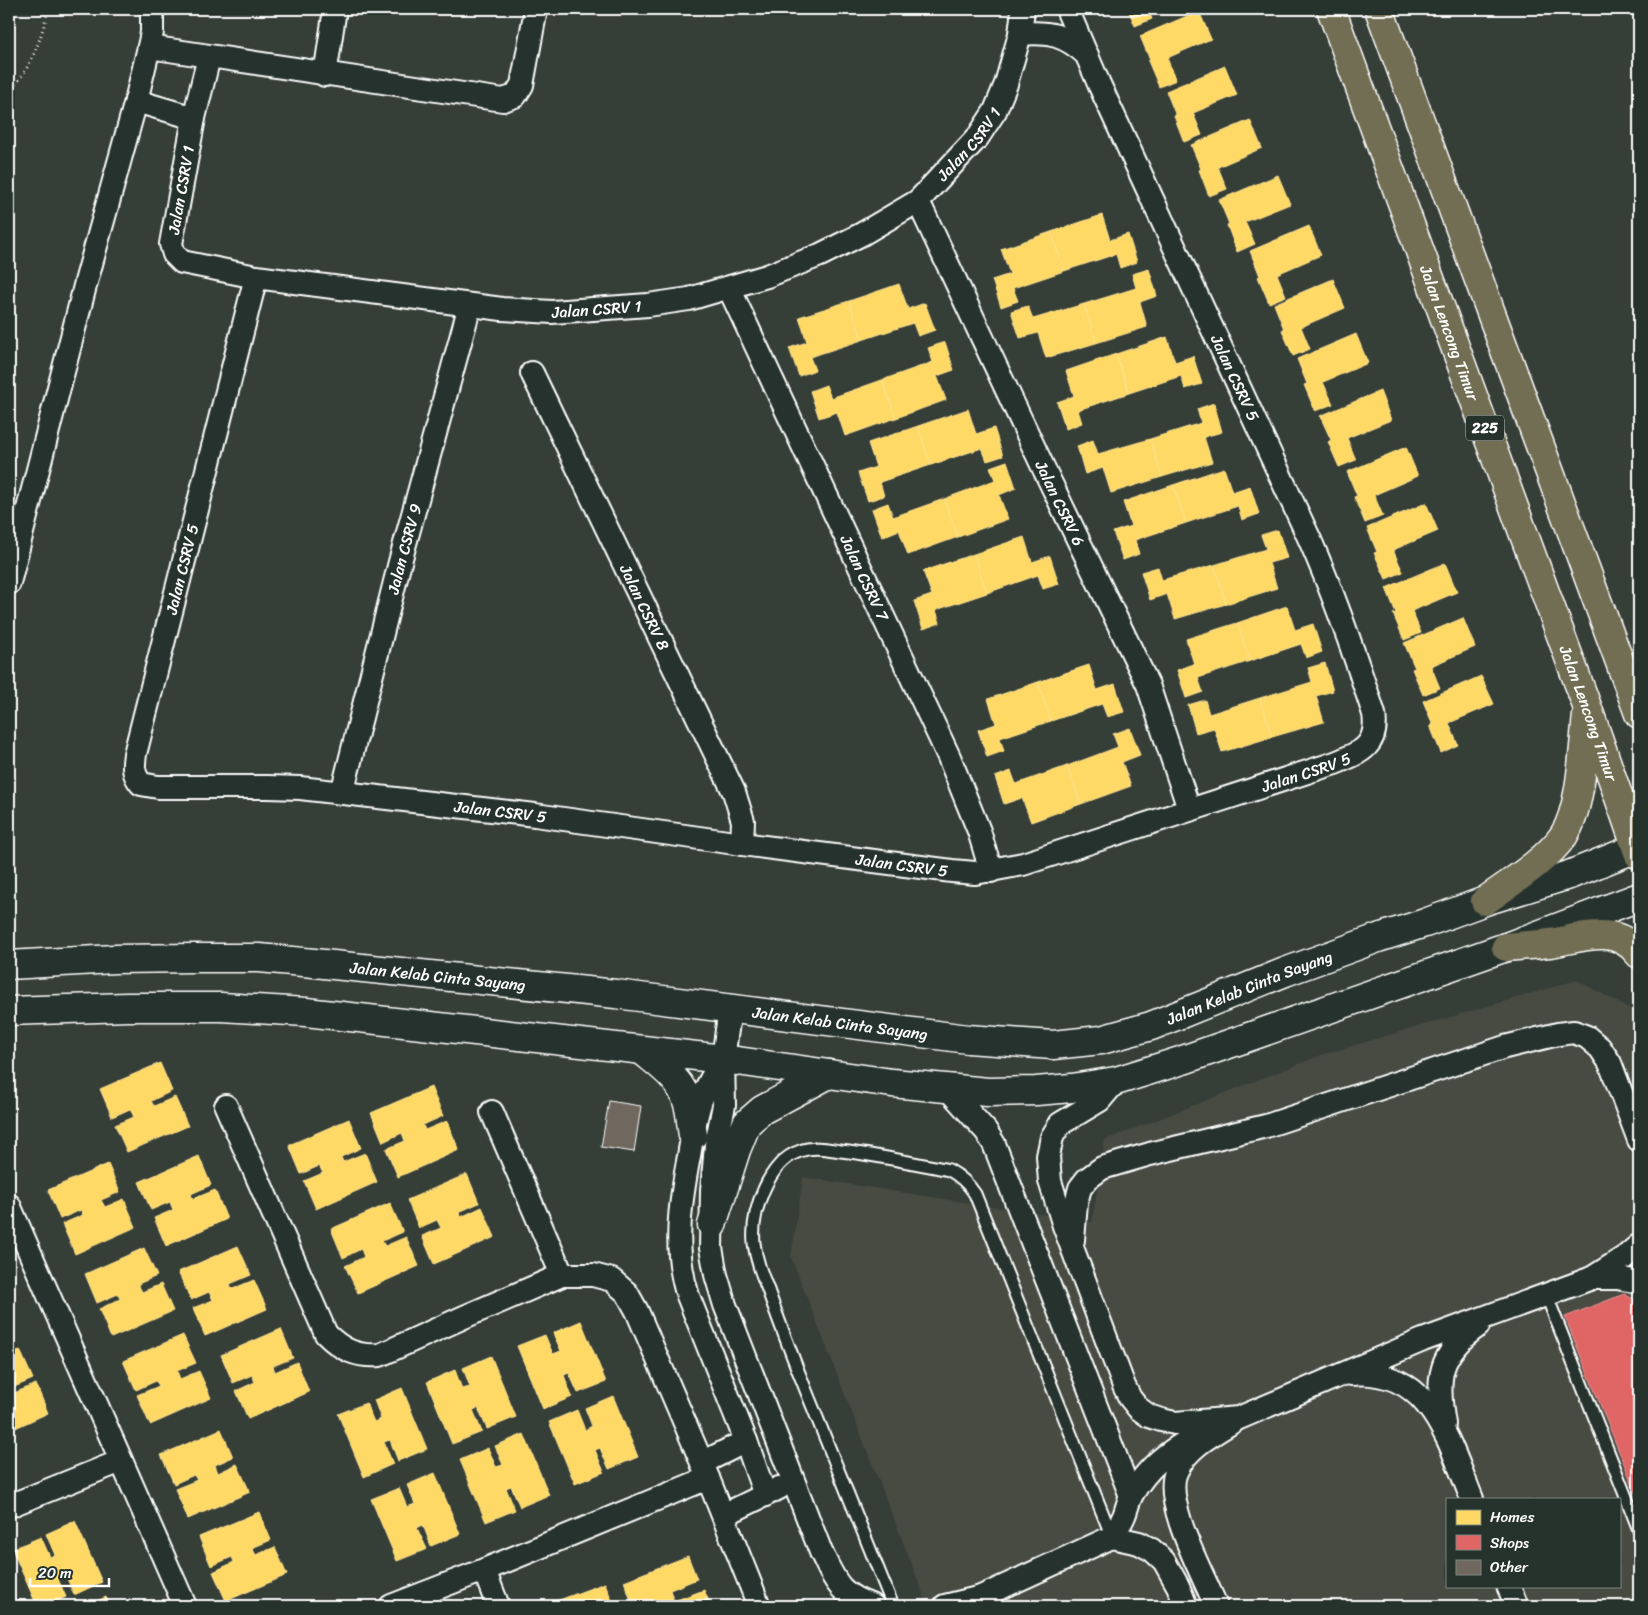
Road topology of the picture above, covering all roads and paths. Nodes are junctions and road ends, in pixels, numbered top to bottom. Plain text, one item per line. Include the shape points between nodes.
1 (48, 9) edge
2 (152, 9) edge
3 (335, 9) edge
4 (536, 9) edge
5 (1022, 9) edge
6 (1067, 9) edge
7 (1331, 9) edge
8 (1379, 9) edge
9 (1020, 34) junction
10 (149, 47) junction
11 (1088, 56) junction
12 (209, 57) junction
13 (325, 75) junction
14 (9, 92) edge
15 (136, 101) junction
16 (194, 118) junction
17 (918, 201) junction
18 (256, 277) junction
19 (729, 288) junction
20 (470, 305) junction
21 (532, 373) dead end
22 (9, 583) edge
23 (1588, 709) junction
24 (1639, 714) edge
25 (342, 793) junction
26 (1189, 809) junction
27 (742, 844) junction
28 (1638, 850) edge
29 (991, 871) junction
30 (1639, 896) edge
31 (1485, 901) junction
32 (1506, 947) junction
33 (1639, 954) edge
34 (13, 962) edge
35 (730, 1008) junction
36 (9, 1011) edge
37 (643, 1051) junction
38 (723, 1058) junction
39 (829, 1074) junction
40 (1116, 1081) junction
41 (948, 1089) junction
42 (226, 1106) dead end
43 (492, 1112) dead end
44 (692, 1135) junction
45 (1639, 1140) edge
46 (9, 1205) edge
47 (712, 1225) junction
48 (1639, 1245) edge
49 (1072, 1248) junction
50 (562, 1275) junction
51 (1592, 1278) junction
52 (1639, 1282) edge
53 (1546, 1294) junction
54 (1497, 1313) junction
55 (1340, 1375) junction
56 (1239, 1418) junction
57 (1446, 1435) junction
58 (746, 1441) junction
59 (121, 1460) junction
60 (705, 1471) junction
61 (794, 1481) junction
62 (765, 1495) junction
63 (1131, 1496) junction
64 (1472, 1498) edge
65 (9, 1506) edge
66 (724, 1515) junction
67 (1639, 1530) edge
68 (1112, 1537) junction
69 (484, 1570) junction
70 (1509, 1588) edge
71 (976, 1601) edge
72 (185, 1606) edge
73 (391, 1606) edge
74 (498, 1606) edge
75 (759, 1606) edge
76 (873, 1606) edge
77 (894, 1606) edge
78 (945, 1606) edge
79 (1186, 1606) edge
80 (1216, 1606) edge
81 (1517, 1606) edge

1 - 14 path via 33,58 21,80
2 - 10 street
3 - 13 street
4 - 13 street via 522,85 516,96 503,100
5 - 9 street, Jalan CSRV 1
6 - 11 street, Jalan CSRV 5
7 - 23 highway, Jalan Lencong Timur / 225
8 - 24 highway, 225
9 - 11 street via 1054,34
9 - 17 street, Jalan CSRV 1 via 995,111 978,137
10 - 12 street
10 - 15 street
11 - 26 street, Jalan CSRV 5 via 1324,572 1346,628 1376,726 1373,737 1356,755
12 - 13 street
12 - 16 street, Jalan CSRV 1
15 - 16 street
15 - 22 street
16 - 18 street, Jalan CSRV 1 via 171,244 174,254 182,262
17 - 19 street, Jalan CSRV 1 via 820,255
17 - 26 street, Jalan CSRV 6 via 1148,685
18 - 20 street, Jalan CSRV 1
18 - 25 street, Jalan CSRV 5 via 133,768 136,778 148,787 268,786
19 - 20 street, Jalan CSRV 1 via 689,299 602,309 552,312
19 - 29 street, Jalan CSRV 7 via 949,757 979,831
20 - 25 street, Jalan CSRV 9 via 400,562
21 - 27 street, Jalan CSRV 8 via 734,792 743,821
23 - 28 highway, Jalan Lencong Timur / 225
23 - 31 highway via 1578,794 1564,834 1537,861
25 - 27 street, Jalan CSRV 5 via 535,815
26 - 29 street, Jalan CSRV 5 via 1023,864
27 - 29 street, Jalan CSRV 5 via 952,871
28 - 31 main road, Jalan Kelab Cinta Sayang
30 - 32 main road
31 - 35 main road, Jalan Kelab Cinta Sayang via 1285,972 1151,1026 1101,1040 1053,1045 968,1039
32 - 33 highway via 1556,942 1590,934 1617,937
32 - 40 main road
34 - 35 main road, Jalan Kelab Cinta Sayang via 259,958
35 - 38 street
36 - 37 main road via 221,1007 296,1011
37 - 38 main road
37 - 44 main road via 681,1087 688,1104
38 - 39 main road
38 - 44 street via 702,1099
38 - 47 street via 724,1105 714,1163
39 - 41 main road
39 - 47 main road via 762,1110 747,1123
40 - 41 main road via 1012,1092
40 - 49 street via 1100,1100 1060,1124 1052,1136 1048,1156 1050,1181
41 - 63 street via 994,1144
42 - 50 street via 326,1334 344,1349 369,1356 380,1355
43 - 50 street
44 - 58 street via 679,1232 682,1279
45 - 49 street via 1610,1063 1600,1048 1587,1037 1574,1032 1558,1034 1505,1047 1266,1126 1102,1168 1080,1188
46 - 59 street
47 - 61 street via 711,1248 725,1305
48 - 51 street
49 - 56 street via 1124,1386 1138,1408 1149,1416 1175,1423
50 - 60 street via 593,1275 612,1280 628,1293
51 - 52 street
51 - 53 street
53 - 54 street
53 - 67 lane
54 - 55 street
54 - 57 street via 1465,1335 1445,1361 1439,1392
55 - 56 street
55 - 57 street via 1379,1374 1404,1384 1427,1405
56 - 63 street via 1203,1432 1170,1451 1154,1464
56 - 80 street via 1192,1450 1175,1472 1173,1483 1175,1502 1190,1548
57 - 64 street
58 - 60 street
58 - 62 street
59 - 65 street
59 - 72 street
60 - 66 street
60 - 69 street
61 - 62 street
61 - 76 street via 821,1552 839,1587
62 - 66 street
63 - 68 street
66 - 75 street
68 - 71 street
68 - 77 lane via 975,1194 969,1186 948,1170 872,1154 808,1148 798,1151 778,1167 761,1194 754,1224 758,1263
68 - 79 street via 1139,1543 1164,1561
69 - 73 street
69 - 74 street
70 - 81 street
71 - 78 street

